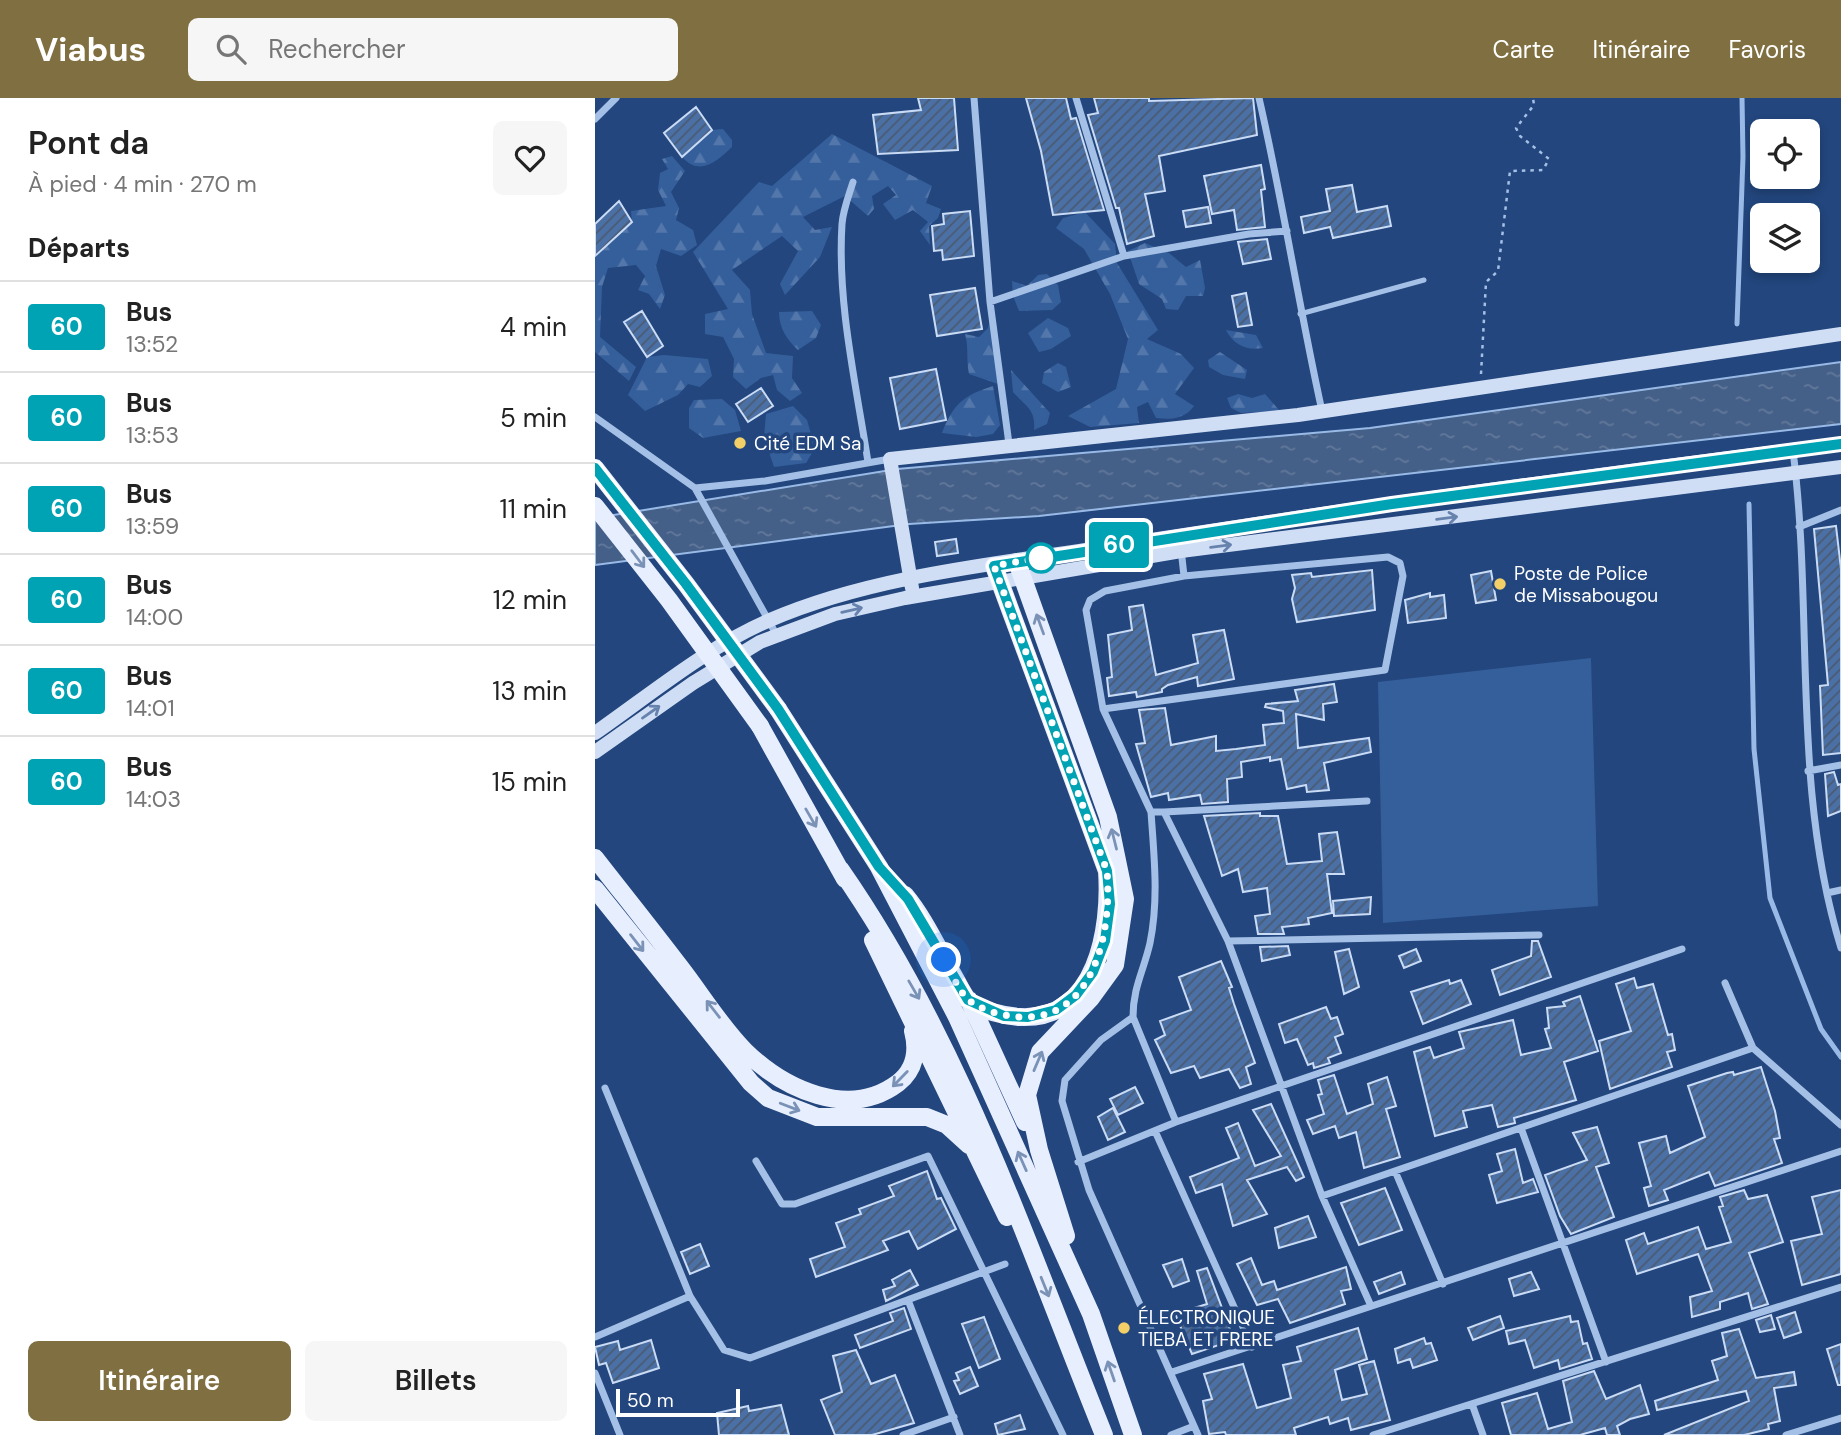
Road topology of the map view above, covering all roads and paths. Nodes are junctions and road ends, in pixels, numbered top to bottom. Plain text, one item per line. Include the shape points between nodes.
1 (616, 98) edge
2 (974, 98) edge
3 (1076, 98) edge
4 (1259, 98) edge
5 (1533, 98) edge
6 (595, 119) edge
7 (853, 182) dead end
8 (1287, 231) junction
9 (1123, 256) junction
10 (1424, 280) dead end
11 (990, 302) junction
12 (1300, 314) junction
13 (1841, 334) edge
14 (1481, 388) junction
15 (1322, 411) junction
16 (595, 417) edge
17 (595, 424) edge
18 (605, 425) junction
19 (1009, 444) junction
20 (1841, 444) edge
21 (1793, 450) junction
22 (868, 463) junction
23 (890, 464) junction
24 (1841, 467) edge
25 (595, 468) edge
26 (1796, 472) junction
27 (695, 488) junction
28 (595, 506) edge
29 (1841, 510) edge
30 (1799, 527) junction
31 (1179, 536) junction
32 (1181, 551) junction
33 (1020, 569) junction
34 (996, 573) junction
35 (1184, 576) junction
36 (910, 579) junction
37 (913, 596) junction
38 (769, 620) junction
39 (776, 634) junction
40 (1103, 709) junction
41 (595, 733) edge
42 (595, 752) edge
43 (1841, 765) edge
44 (1808, 771) junction
45 (1367, 801) dead end
46 (1151, 812) junction
47 (1164, 812) junction
48 (595, 858) edge
49 (879, 867) junction
50 (840, 869) junction
51 (595, 888) edge
52 (1841, 890) edge
53 (1827, 893) junction
54 (1539, 935) dead end
55 (1228, 941) junction
56 (1682, 948) dead end
57 (1841, 948) edge
58 (1725, 983) dead end
59 (968, 1000) junction
60 (909, 1017) junction
61 (1133, 1017) junction
62 (1753, 1048) junction
63 (1282, 1086) junction
64 (605, 1088) dead end
65 (1176, 1122) junction
66 (1841, 1125) edge
67 (1521, 1128) junction
68 (1155, 1131) junction
69 (972, 1147) junction
70 (1039, 1150) junction
71 (1841, 1152) edge
72 (756, 1161) dead end
73 (1078, 1163) junction
74 (1395, 1171) junction
75 (1322, 1196) junction
76 (1026, 1242) junction
77 (1564, 1245) junction
78 (1005, 1264) dead end
79 (984, 1272) junction
80 (1443, 1284) junction
81 (1841, 1286) edge
82 (690, 1296) junction
83 (908, 1300) junction
84 (1371, 1306) junction
85 (1091, 1314) junction
86 (595, 1337) edge
87 (1252, 1347) junction
88 (1606, 1362) junction
89 (1172, 1372) junction
90 (595, 1373) edge
91 (1472, 1404) junction
92 (954, 1417) junction
93 (1841, 1418) edge
94 (1194, 1426) junction
95 (620, 1435) edge
96 (903, 1435) edge
97 (960, 1435) edge
98 (1063, 1435) edge
99 (1104, 1435) edge
100 (1133, 1435) edge
101 (1171, 1435) edge
102 (1198, 1435) edge
103 (1373, 1435) edge
104 (1483, 1435) edge
105 (1786, 1435) edge

1 - 6 street
2 - 11 street
3 - 9 street
4 - 8 street
5 - 14 path via 1534,105 1516,128 1549,159 1543,170 1510,171 1498,271 1486,282
7 - 22 street via 842,221 842,271
8 - 9 street
8 - 12 street
9 - 11 street
10 - 12 lane
11 - 19 street
12 - 15 street
13 - 14 main road
14 - 15 main road
15 - 19 main road
16 - 18 street
17 - 18 street
18 - 27 street
19 - 23 main road
20 - 21 main road
21 - 26 street
21 - 31 main road
22 - 23 street
22 - 27 street
23 - 36 main road
24 - 26 main road
25 - 49 main road, bridge via 778,709
26 - 30 street
32 -> 26 main road
27 - 38 street
28 -> 50 main road, bridge via 760,726
29 - 30 street
30 - 44 street
31 - 32 street
31 - 33 main road
32 - 33 main road
32 - 35 street
33 - 34 main road
70 -> 33 main road via 1027,1095 1033,1071 1040,1052 1115,965 1125,899 1108,817
34 - 36 main road
34 - 37 main road
34 - 59 main road via 1107,871 1110,904 1105,941 1093,972 1076,995 1056,1010 1028,1017 1004,1016
35 - 40 street via 1105,591 1090,600 1086,610
35 - 40 street via 1388,557 1400,563 1403,576 1385,670
36 - 37 main road
36 - 38 main road via 831,598
39 -> 37 main road via 835,614
38 - 39 street
38 - 41 main road
42 -> 39 main road via 693,683
40 - 46 street
43 - 44 street
44 - 53 street
45 - 47 street
46 - 47 street
46 - 61 street via 1156,881 1150,942 1133,992
47 - 55 street
60 -> 48 main road via 918,1046 904,1078 891,1088 867,1099 843,1100 785,1083 744,1050
49 - 59 main road via 908,899
85 -> 49 main road via 957,1017
50 - 60 main road
50 -> 76 main road via 865,904 943,1042
51 -> 69 main road via 751,1083 768,1098 817,1117 927,1117 947,1125
52 - 53 street
53 - 57 street
54 - 55 street
55 - 63 street
56 - 63 street
58 - 62 street
59 - 70 main road
60 - 69 main road
61 - 65 street
61 - 73 street via 1101,1040 1065,1080 1062,1101
62 - 66 street
62 - 67 street
63 - 65 street
63 - 75 street
64 - 82 street
65 - 68 street
67 - 74 street
67 - 77 street
68 - 73 street
68 - 87 street
69 - 76 main road via 1003,1209
70 - 85 main road
71 - 77 street
72 - 79 street via 782,1204 795,1204 928,1156
73 - 89 street
74 - 75 street
74 - 80 street
75 - 84 street
76 -> 99 main road
77 - 80 street
77 - 88 street
78 - 79 street
79 - 83 street
79 - 98 street
80 - 84 street
81 - 88 street
82 - 83 street via 724,1350 750,1358
82 - 86 street
83 - 92 street
84 - 87 street
100 -> 85 main road
87 - 89 street
88 - 91 street
89 - 94 street
90 - 95 street
91 - 103 street
91 - 104 street
92 - 96 street
92 - 97 street
93 - 105 street
94 - 101 street
94 - 102 street

